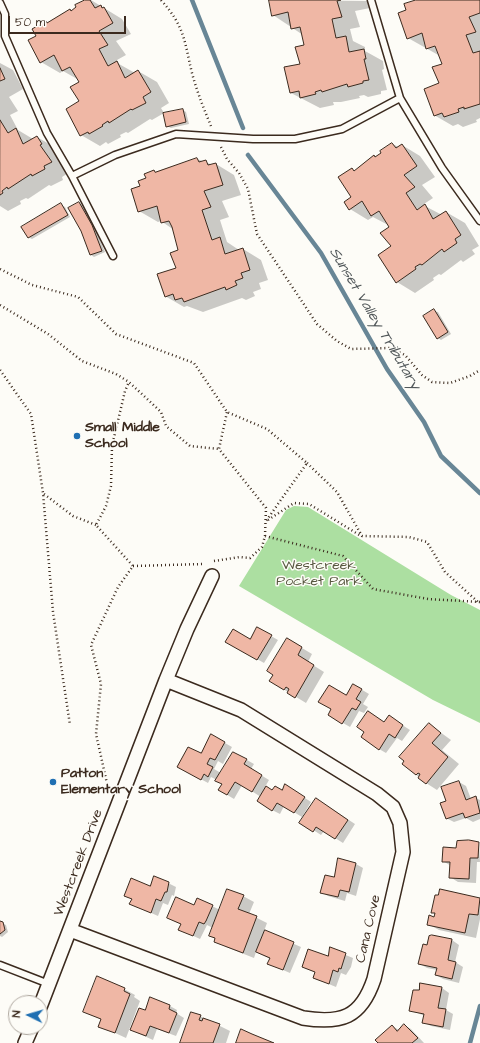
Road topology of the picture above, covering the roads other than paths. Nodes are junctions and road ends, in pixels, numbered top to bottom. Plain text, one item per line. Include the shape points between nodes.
1 (371, 0) edge
2 (0, 3) edge
3 (400, 98) junction
4 (72, 176) junction
5 (480, 221) edge
6 (113, 256) dead end
7 (212, 576) dead end
8 (166, 680) junction
9 (70, 930) junction
10 (0, 965) edge
11 (49, 984) junction
12 (45, 995) edge

1 - 3 lane
2 - 4 lane via 5,14 5,36 47,132
3 - 4 lane via 334,131 295,139 176,134 115,155
3 - 5 lane via 442,168
4 - 6 lane
7 - 8 street, Westcreek Drive
8 - 9 street, Westcreek Drive
8 - 9 street, Cana Cove via 241,710 377,794 393,807 400,823 403,852 369,994 349,1015 335,1021 303,1018
9 - 11 street, Westcreek Drive
10 - 11 lane
11 - 12 street, Westcreek Drive

